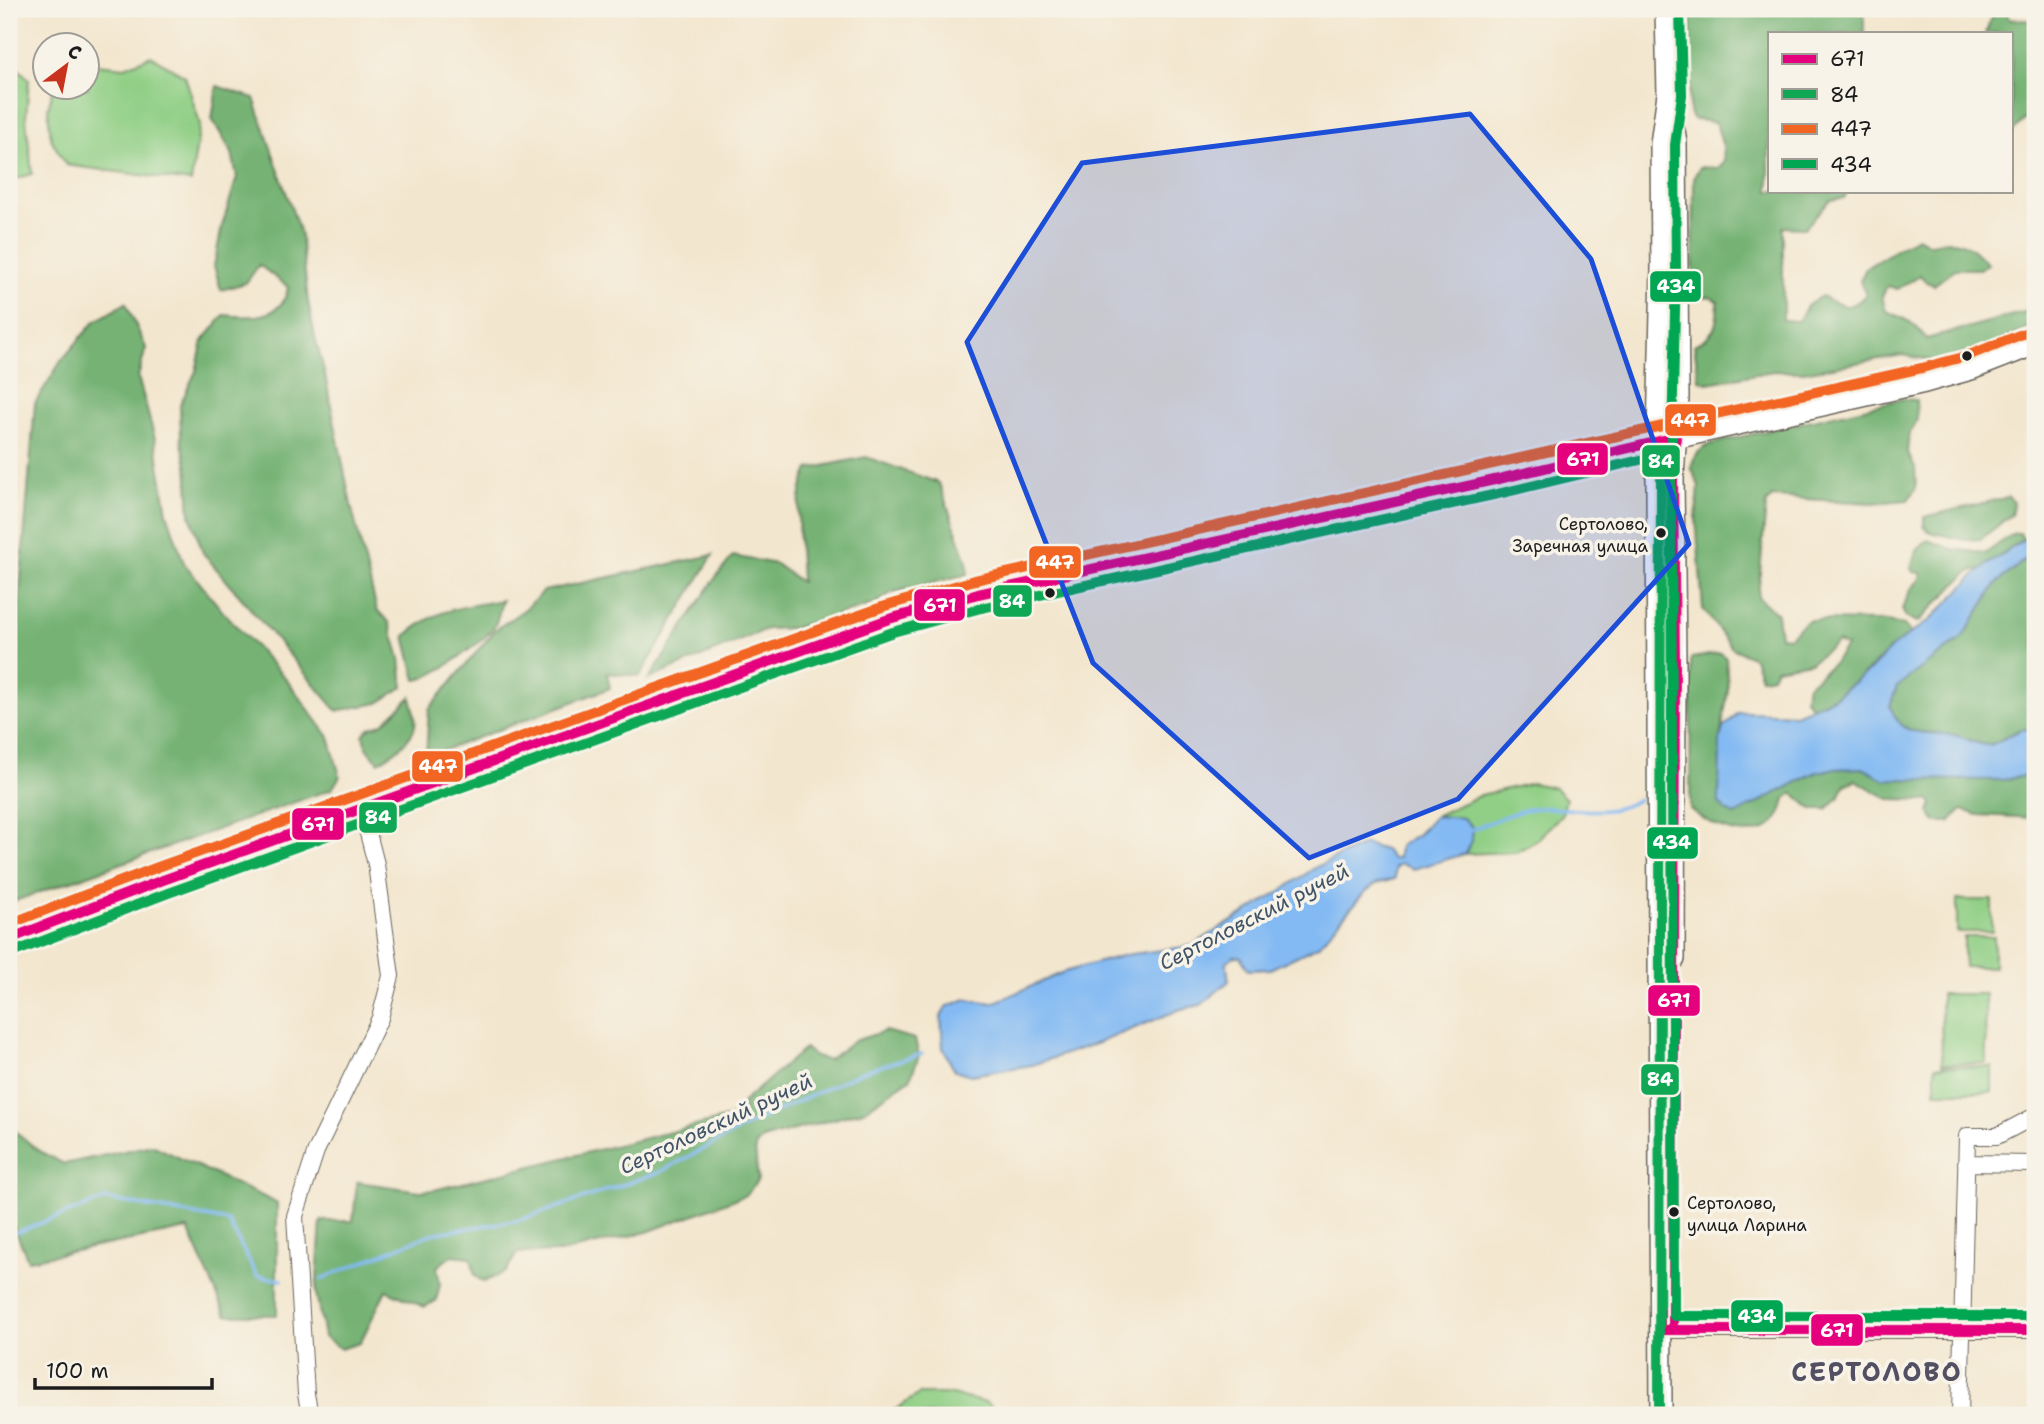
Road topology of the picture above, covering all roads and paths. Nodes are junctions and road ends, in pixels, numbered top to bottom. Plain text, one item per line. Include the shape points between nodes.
1 (1666, 9) edge
2 (2035, 344) edge
3 (1667, 439) junction
4 (362, 810) junction
5 (9, 939) edge
6 (2035, 1116) edge
7 (1966, 1163) junction
8 (2035, 1164) edge
9 (1666, 1330) junction
10 (1962, 1330) junction
11 (2035, 1330) edge
12 (310, 1415) edge
13 (1661, 1415) edge
14 (1673, 1415) edge
15 (1960, 1415) edge

1 - 3 main road via 1668,94 1676,143 1678,398
2 - 3 main road via 1925,382
3 - 4 main road via 978,594 889,619
3 - 9 main road via 1673,477 1675,661
4 - 5 main road
4 - 12 street via 376,864 391,976 380,1018 316,1151 295,1216
6 - 7 street via 1997,1136 1967,1136
7 - 8 street
7 - 10 street
9 - 10 street
9 - 13 main road
9 - 14 main road
10 - 11 street
10 - 15 street

